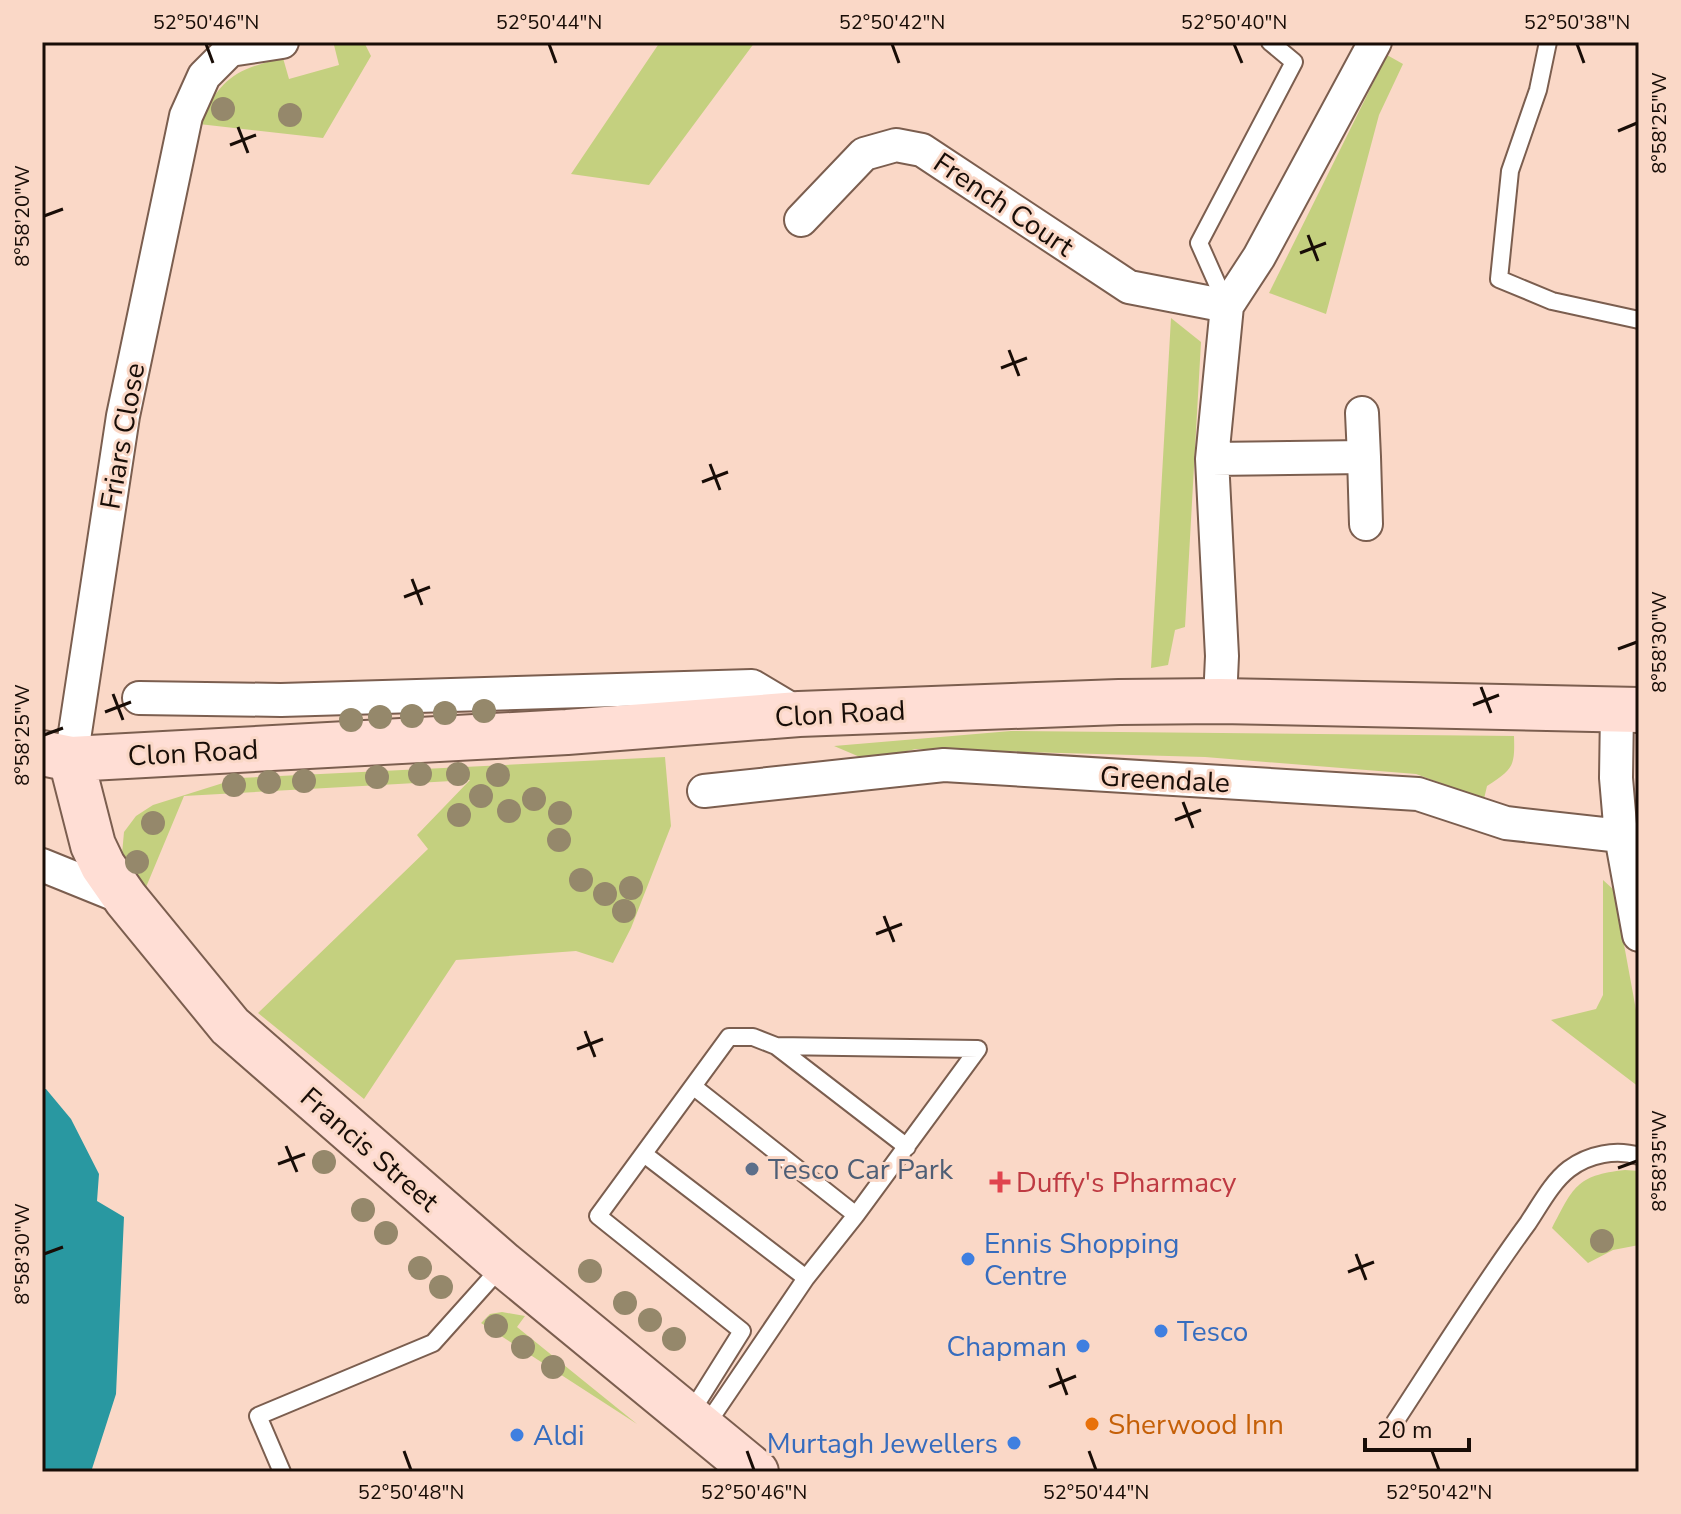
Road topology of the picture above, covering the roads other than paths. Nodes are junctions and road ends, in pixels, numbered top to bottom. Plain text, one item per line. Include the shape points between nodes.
1 (282, 42) edge
2 (1270, 42) edge
3 (1375, 42) edge
4 (1548, 42) edge
5 (801, 220) dead end
6 (1227, 306) junction
7 (1639, 320) edge
8 (1362, 413) dead end
9 (1364, 457) junction
10 (1212, 459) junction
11 (1366, 524) dead end
12 (139, 698) dead end
13 (281, 700) junction
14 (1220, 701) junction
15 (1628, 710) edge
16 (799, 714) junction
17 (279, 747) junction
18 (56, 756) edge
19 (704, 791) dead end
20 (1630, 842) edge
21 (42, 865) edge
22 (126, 899) junction
23 (1639, 935) edge
24 (776, 1046) junction
25 (694, 1087) junction
26 (907, 1147) junction
27 (644, 1154) junction
28 (1639, 1156) edge
29 (856, 1215) junction
30 (503, 1264) junction
31 (806, 1278) junction
32 (696, 1422) junction
33 (1395, 1422) dead end
34 (282, 1472) edge
35 (756, 1472) edge

1 - 18 street, Friars Close via 230,50 204,76 186,116
2 - 6 lane via 1294,62 1199,243
3 - 6 street
4 - 7 lane via 1510,171 1499,279 1552,301
5 - 6 street, French Court via 864,154 896,145 922,150 1129,287
6 - 10 street
8 - 9 street
9 - 10 street
9 - 11 street
10 - 14 street
12 - 13 street
13 - 16 street via 752,686
13 - 17 street
14 - 15 main road, Clon Road
14 - 16 main road, Clon Road
15 - 20 street via 1616,778
16 - 17 main road, Clon Road
17 - 18 main road, Clon Road
18 - 22 main road, Francis Street via 103,866
19 - 20 street, Greendale via 944,765 1418,794 1506,823
20 - 23 street
21 - 22 street
22 - 30 main road, Francis Street via 230,1026
24 - 25 lane via 753,1037 729,1037
24 - 26 lane
24 - 26 lane via 978,1049
25 - 27 lane
25 - 29 lane
26 - 29 lane
27 - 31 lane
27 - 32 lane via 598,1216 742,1331
28 - 33 lane via 1606,1154 1568,1170 1503,1257
29 - 31 lane
30 - 32 main road, Francis Street
30 - 34 lane via 433,1343 258,1416
31 - 32 lane
32 - 35 main road, Francis Street

